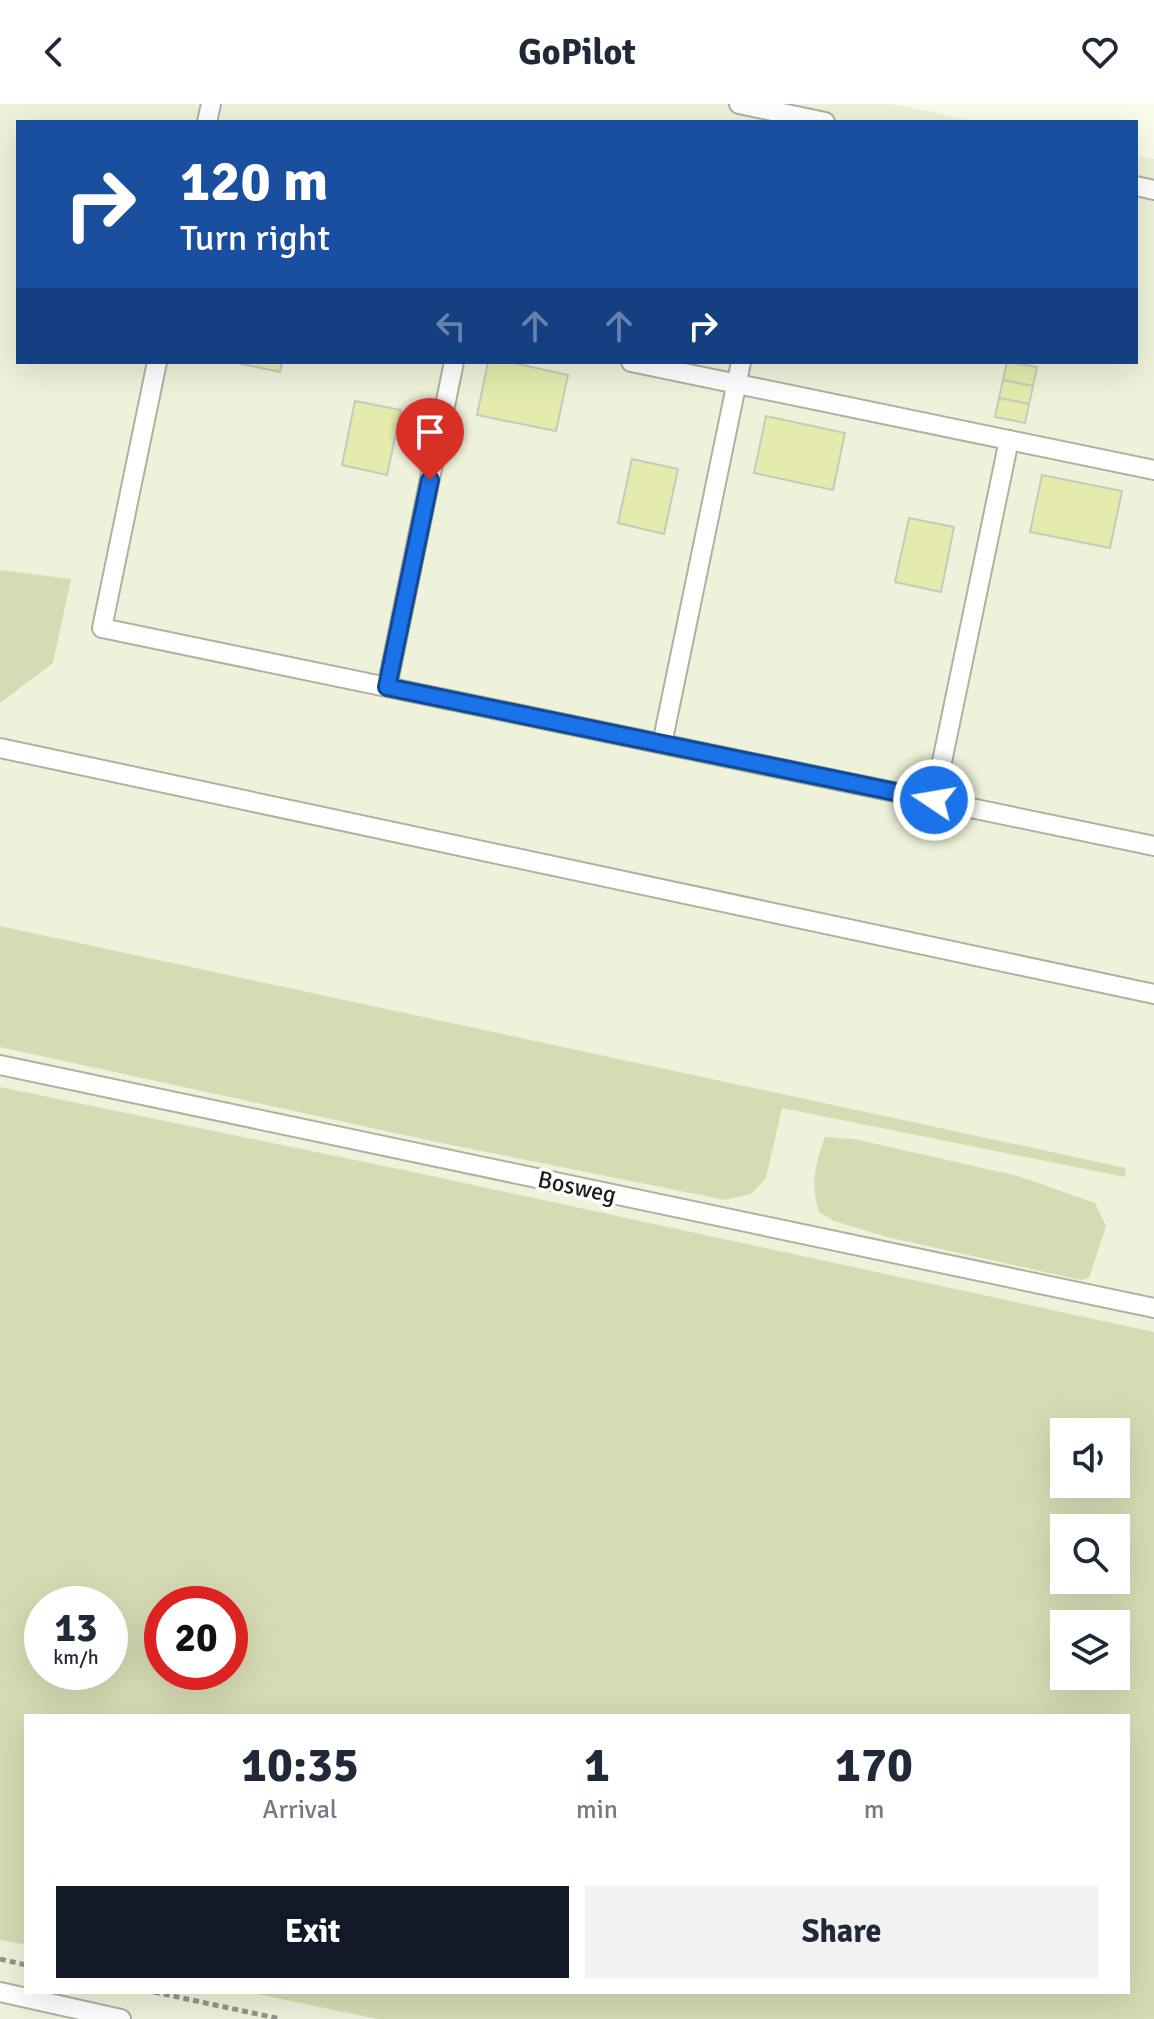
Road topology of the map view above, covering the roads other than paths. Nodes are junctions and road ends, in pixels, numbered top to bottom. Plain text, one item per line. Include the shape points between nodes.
1 (739, 104) edge
2 (792, 119) edge
3 (157, 364) edge
4 (454, 364) edge
5 (641, 364) edge
6 (741, 364) edge
7 (737, 384) junction
8 (1009, 440) junction
9 (1154, 470) edge
10 (387, 687) junction
11 (662, 744) junction
12 (0, 748) edge
13 (934, 800) junction
14 (1154, 846) edge
15 (1154, 994) edge
16 (0, 1065) edge
17 (1154, 1308) edge
18 (0, 1992) edge
19 (121, 2019) edge

1 - 2 lane
3 - 10 lane via 102,628
4 - 10 lane
5 - 7 lane
6 - 7 lane
7 - 8 lane
7 - 11 lane
8 - 9 lane
8 - 13 lane
10 - 11 lane
11 - 13 lane
12 - 15 lane
13 - 14 lane
16 - 17 lane, Bosweg
18 - 19 lane

